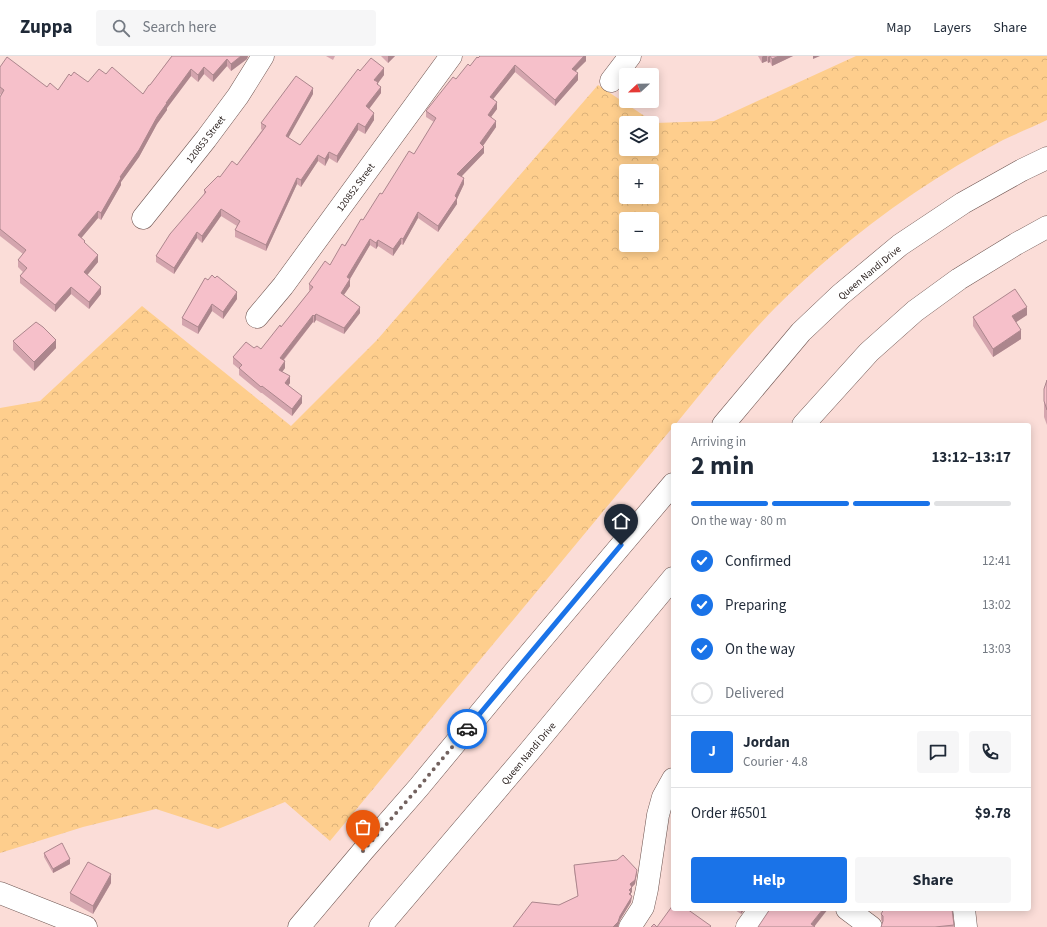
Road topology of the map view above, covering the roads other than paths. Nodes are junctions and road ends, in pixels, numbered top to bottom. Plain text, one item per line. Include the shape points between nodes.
1 (264, 56) edge
2 (451, 56) edge
3 (630, 56) edge
4 (611, 81) dead end
5 (1047, 158) edge
6 (143, 218) dead end
7 (1047, 227) edge
8 (257, 317) dead end
9 (725, 423) edge
10 (805, 423) edge
11 (671, 486) edge
12 (671, 580) edge
13 (671, 783) edge
14 (0, 893) edge
15 (759, 911) edge
16 (850, 911) edge
17 (964, 911) edge
18 (82, 926) edge
19 (299, 927) edge
20 (380, 927) edge
21 (630, 927) edge
22 (747, 927) edge
23 (871, 927) edge
24 (966, 927) edge

1 - 6 main road, 120853 Street via 211,133
2 - 8 main road, 120852 Street via 283,286
3 - 4 main road
5 - 9 main road, Queen Nandi Drive via 963,203 900,245 840,295 801,332
7 - 10 main road via 958,279 915,312 869,352
11 - 19 main road
12 - 20 main road, Queen Nandi Drive
13 - 21 main road via 658,815 643,907
14 - 18 main road
15 - 22 main road
16 - 23 main road
17 - 24 main road

